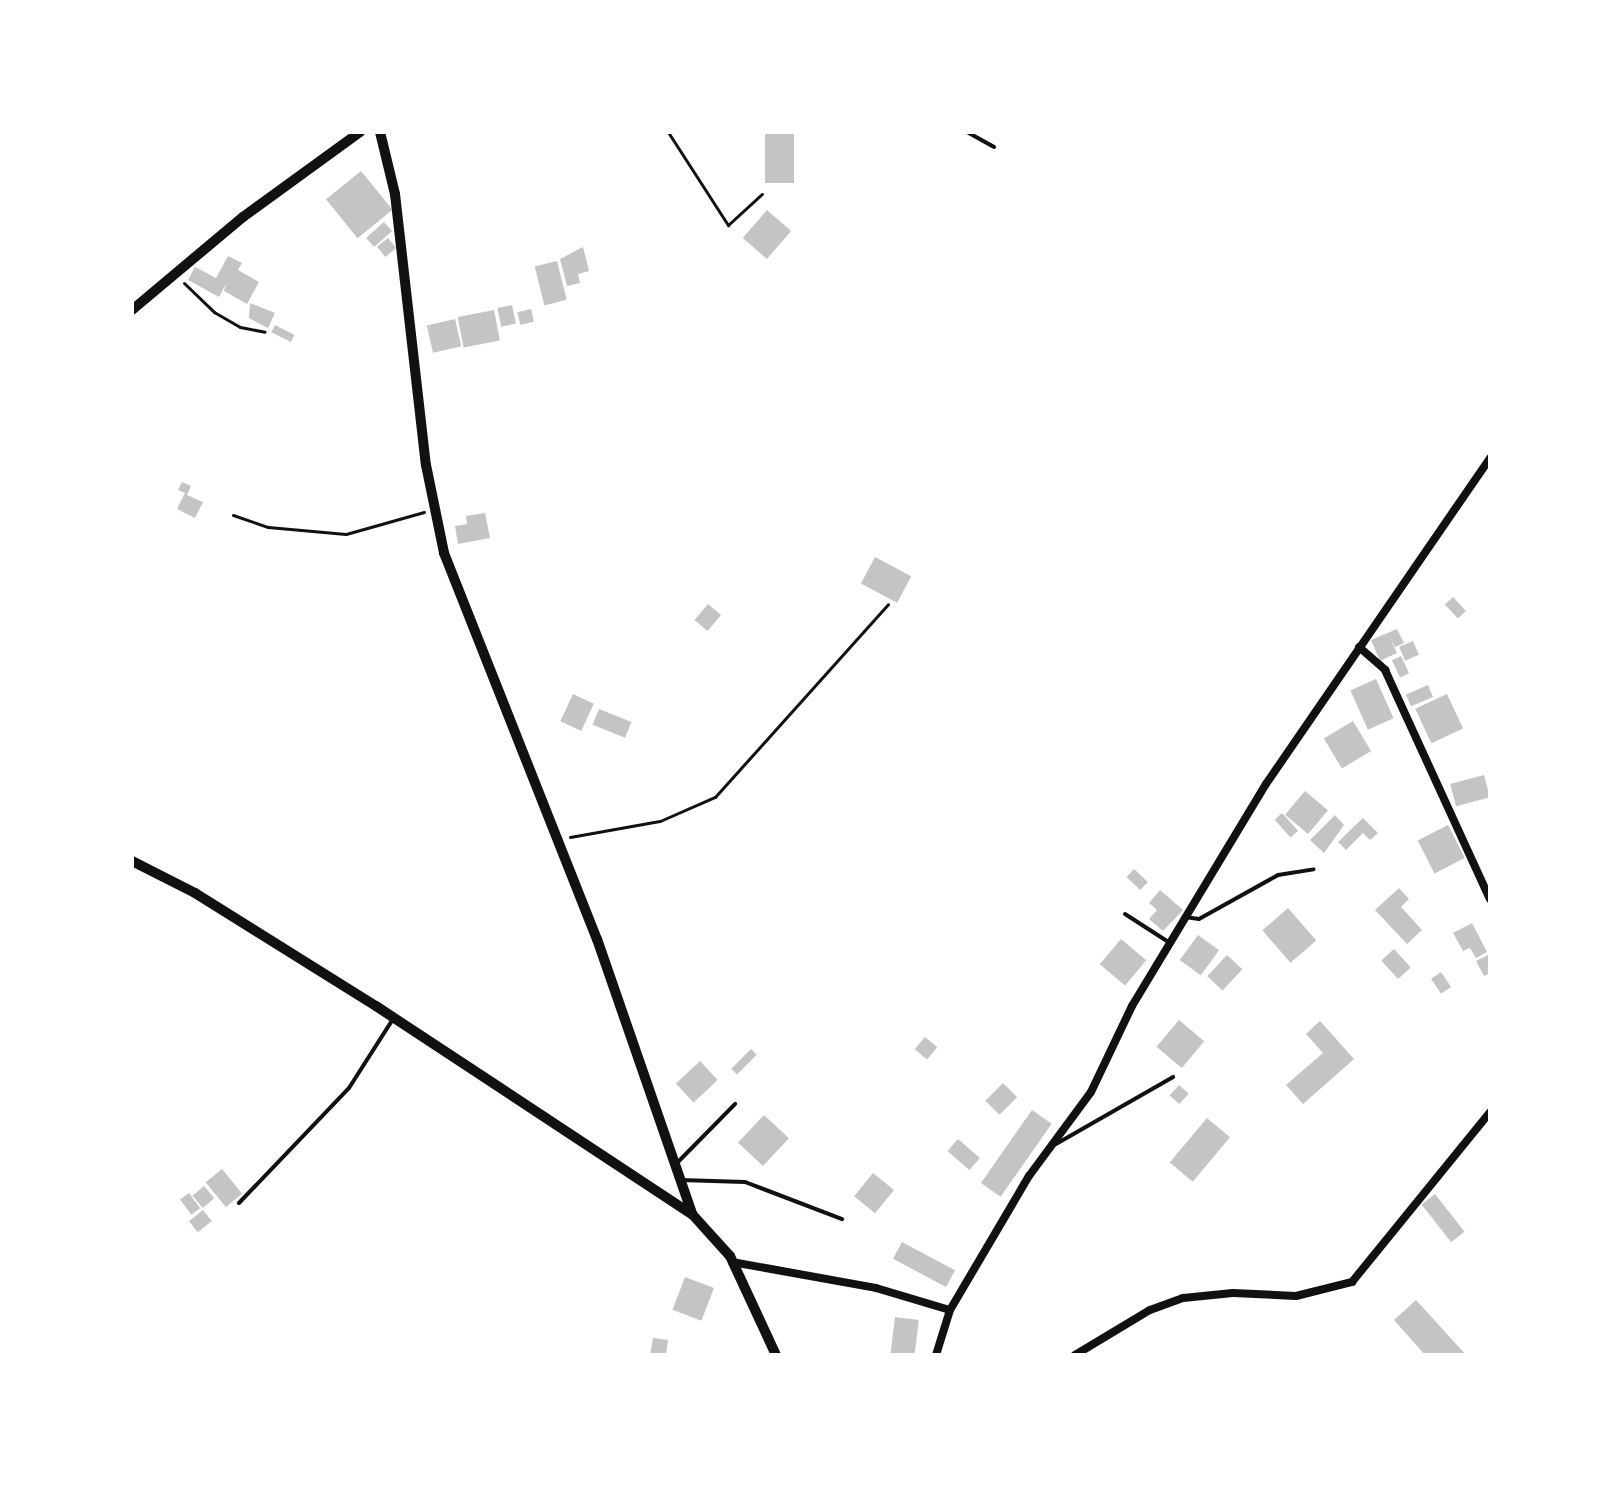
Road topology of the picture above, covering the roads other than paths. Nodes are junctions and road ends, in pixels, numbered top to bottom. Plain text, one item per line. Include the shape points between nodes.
1 (360, 132) edge
2 (380, 132) edge
3 (967, 132) edge
4 (994, 147) dead end
5 (132, 310) edge
6 (1490, 458) edge
7 (1359, 647) junction
8 (132, 861) edge
9 (1314, 869) dead end
10 (1490, 899) edge
11 (1125, 914) dead end
12 (1185, 917) junction
13 (1170, 943) junction
14 (394, 1017) junction
15 (1173, 1077) dead end
16 (735, 1104) dead end
17 (1490, 1112) edge
18 (1051, 1147) junction
19 (671, 1166) junction
20 (678, 1181) junction
21 (239, 1203) dead end
22 (692, 1214) junction
23 (842, 1219) dead end
24 (732, 1262) junction
25 (950, 1310) junction
26 (776, 1355) edge
27 (936, 1355) edge
28 (1075, 1355) edge

1 - 5 street
2 - 19 street via 395,194 444,553 559,839
3 - 4 lane
6 - 7 street
7 - 10 street via 1385,670
7 - 12 street
8 - 14 street via 195,893
9 - 12 lane via 1278,875 1199,919
11 - 13 lane
12 - 13 street
13 - 18 street via 1132,1006 1091,1092
14 - 21 lane via 349,1088
14 - 22 street
15 - 18 lane
16 - 19 lane
17 - 28 street via 1352,1282 1296,1296 1183,1298 1150,1310
18 - 25 street
19 - 20 street
20 - 22 street
20 - 23 lane via 714,1177 745,1182
22 - 24 street
24 - 25 street via 876,1288
24 - 26 street
25 - 27 street

